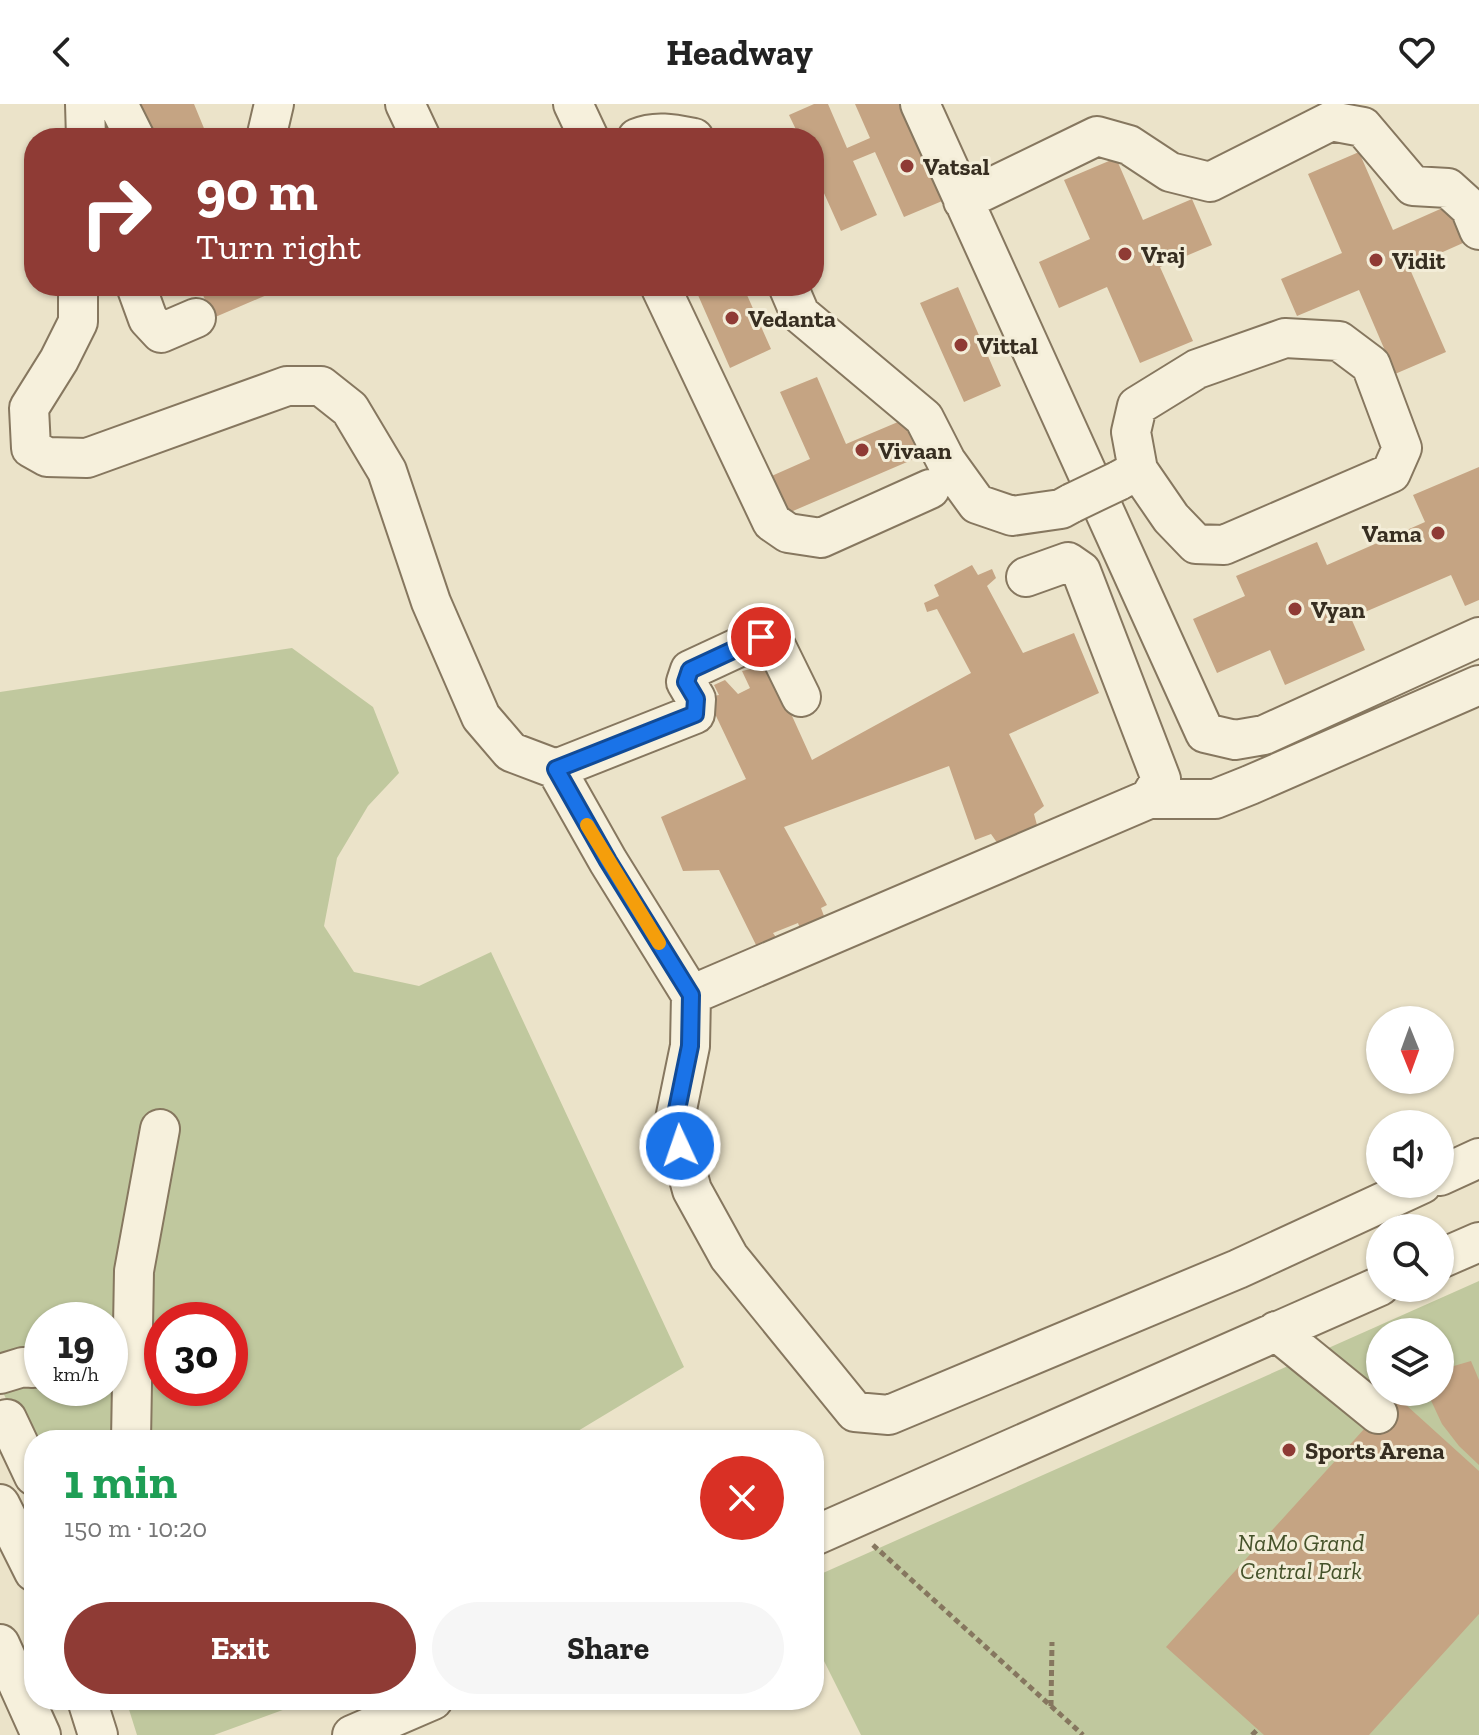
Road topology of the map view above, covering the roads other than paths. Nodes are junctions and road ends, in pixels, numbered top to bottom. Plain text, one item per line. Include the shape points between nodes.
1 (85, 104) edge
2 (118, 104) edge
3 (274, 104) edge
4 (405, 104) edge
5 (920, 104) edge
6 (86, 128) edge
7 (130, 128) edge
8 (268, 128) edge
9 (416, 128) edge
10 (963, 201) junction
11 (1479, 230) edge
12 (78, 296) edge
13 (140, 296) edge
14 (665, 296) edge
15 (792, 296) edge
16 (196, 318) dead end
17 (1128, 476) junction
18 (930, 489) dead end
19 (1026, 577) dead end
20 (1479, 637) edge
21 (1479, 685) edge
22 (801, 697) dead end
23 (556, 769) junction
24 (1149, 799) junction
25 (691, 995) junction
26 (160, 1129) dead end
27 (1479, 1158) edge
28 (1454, 1170) edge
29 (1392, 1198) edge
30 (1479, 1242) edge
31 (1454, 1253) edge
32 (1366, 1292) edge
33 (1276, 1331) junction
34 (1378, 1414) dead end
35 (2, 1415) edge
36 (131, 1430) edge
37 (24, 1457) edge
38 (0, 1504) edge
39 (830, 1528) edge
40 (24, 1552) edge
41 (0, 1644) edge
42 (24, 1697) edge
43 (30, 1710) edge
44 (90, 1710) edge
45 (410, 1710) edge
46 (41, 1735) edge
47 (98, 1735) edge
48 (352, 1735) edge

1 - 6 street
2 - 7 street
3 - 8 street
4 - 9 street
5 - 10 street
10 - 11 street via 1097,136 1129,145 1170,172 1210,182 1331,121 1363,127 1413,186 1448,188 1470,208
10 - 20 street via 1205,733 1235,740 1264,735
12 - 23 street via 78,322 29,408 31,448 47,457 87,458 287,386 321,386 350,409 387,471 431,602 481,717 511,752
13 - 16 street via 148,319 161,333
14 - 18 street via 772,522 788,533 821,538
15 - 17 street, bridge via 800,314 924,418 977,504 1012,516 1061,509
17 - 17 street via 1137,406 1197,369 1285,338 1339,341 1371,365 1402,448 1391,473 1224,545 1196,544
19 - 24 street via 1068,562 1081,571 1161,779
21 - 24 street via 1215,799
22 - 23 street via 772,638 761,637 690,670 686,682 696,699 695,714
23 - 25 street
24 - 25 street
25 - 29 street via 690,1046 674,1124 692,1190 729,1257 855,1412 889,1415 1238,1269
26 - 36 street via 134,1271
27 - 28 street
30 - 31 street
32 - 33 street
33 - 34 street
33 - 39 street
35 - 37 street
38 - 40 street
41 - 42 street
43 - 46 street
44 - 47 street
45 - 48 street

